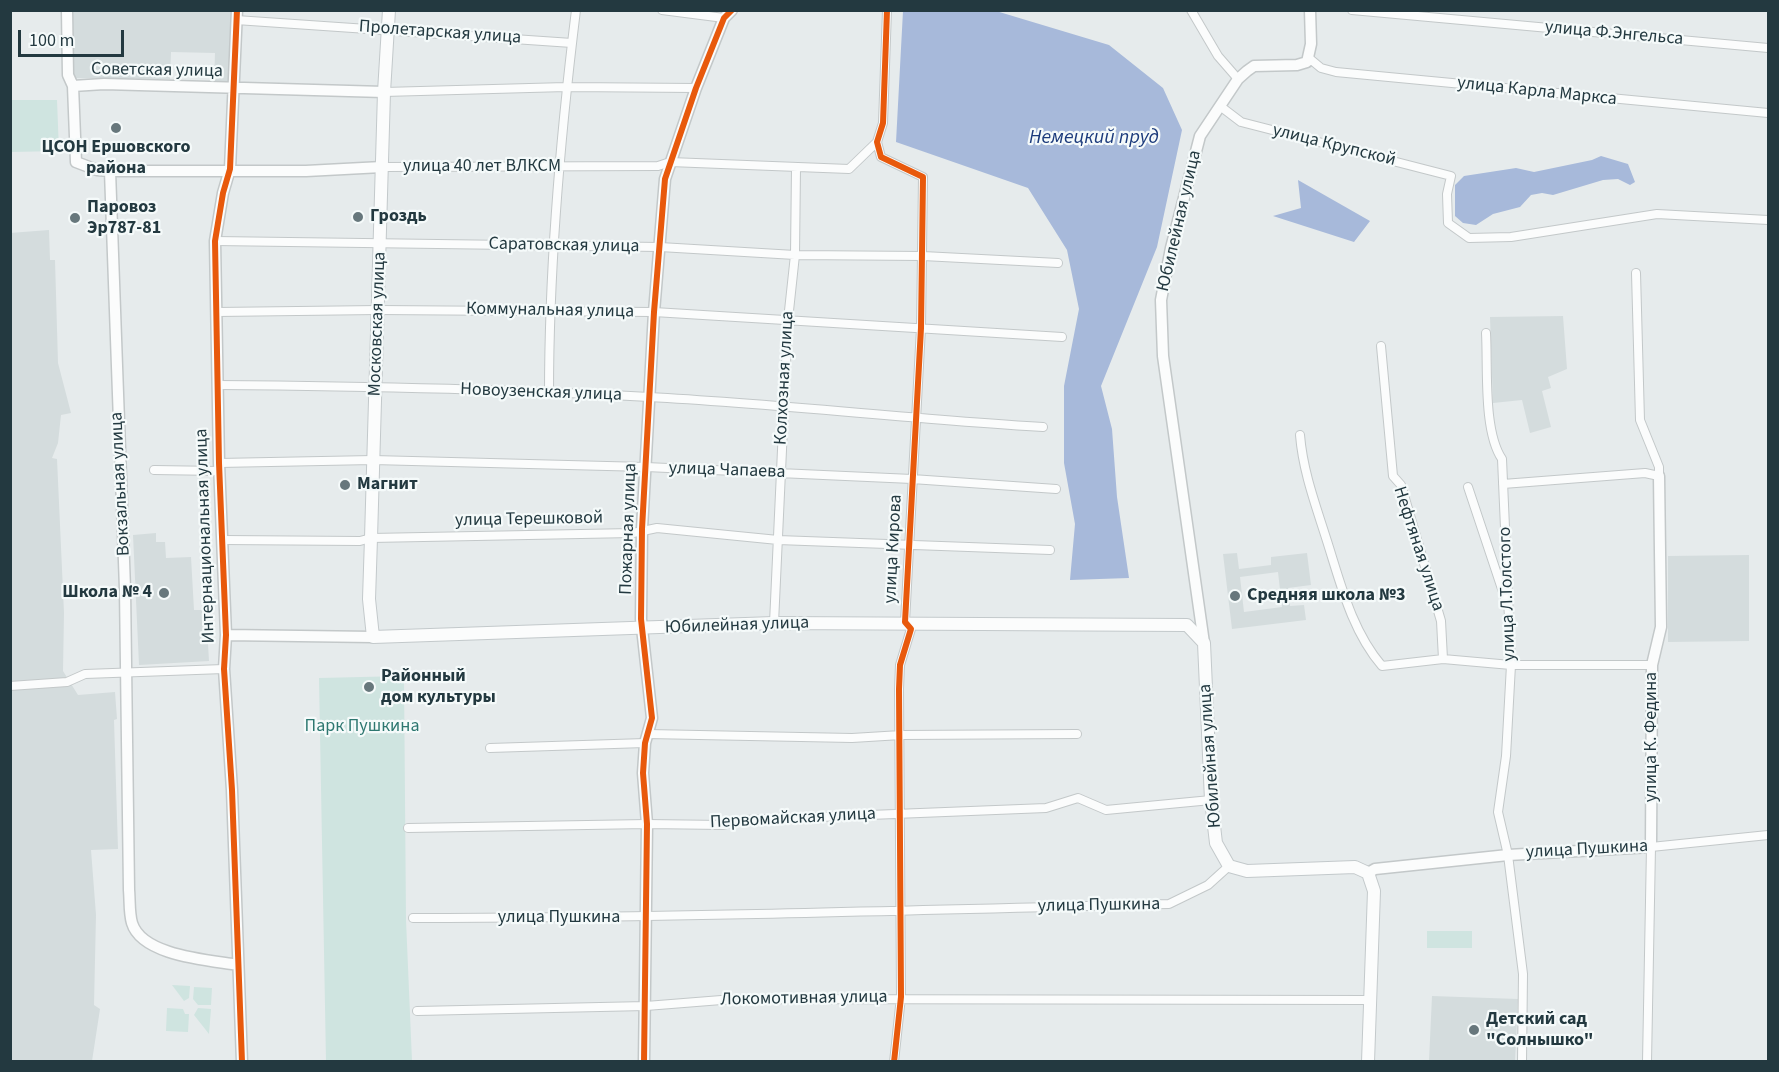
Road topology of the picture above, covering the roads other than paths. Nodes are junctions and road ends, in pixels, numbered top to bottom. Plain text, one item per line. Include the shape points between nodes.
1 (68, 10) edge
2 (389, 10) edge
3 (576, 10) edge
4 (662, 10) edge
5 (887, 10) edge
6 (1191, 10) edge
7 (1310, 10) edge
8 (1352, 10) edge
9 (728, 14) edge
10 (236, 15) edge
11 (388, 28) junction
12 (572, 42) junction
13 (1768, 48) edge
14 (1309, 58) junction
15 (1238, 79) junction
16 (73, 86) junction
17 (234, 87) junction
18 (566, 87) junction
19 (696, 88) junction
20 (384, 92) junction
21 (1220, 106) junction
22 (1768, 113) edge
23 (877, 142) junction
24 (670, 162) junction
25 (382, 167) junction
26 (557, 168) junction
27 (796, 168) junction
28 (230, 170) junction
29 (110, 171) junction
30 (1768, 220) edge
31 (215, 241) junction
32 (381, 243) junction
33 (555, 245) junction
34 (660, 247) junction
35 (795, 255) junction
36 (923, 256) junction
37 (1058, 262) dead end
38 (1636, 273) dead end
39 (378, 310) junction
40 (549, 310) junction
41 (217, 312) junction
42 (654, 312) junction
43 (788, 320) junction
44 (921, 328) junction
45 (1486, 333) dead end
46 (1062, 337) dead end
47 (1381, 346) dead end
48 (217, 385) junction
49 (375, 387) junction
50 (549, 393) junction
51 (650, 397) junction
52 (783, 407) junction
53 (916, 420) junction
54 (1043, 427) dead end
55 (1300, 435) dead end
56 (373, 460) junction
57 (219, 467) junction
58 (646, 467) junction
59 (154, 470) dead end
60 (780, 473) junction
61 (1659, 476) junction
62 (912, 479) junction
63 (1503, 484) junction
64 (1468, 487) dead end
65 (1056, 489) dead end
66 (642, 529) junction
67 (371, 538) junction
68 (223, 540) junction
69 (778, 540) junction
70 (909, 545) junction
71 (1050, 550) dead end
72 (1509, 610) junction
73 (905, 622) junction
74 (774, 623) junction
75 (642, 630) junction
76 (226, 635) junction
77 (373, 637) junction
78 (1204, 643) junction
79 (1443, 659) junction
80 (1511, 665) junction
81 (1652, 665) junction
82 (224, 669) junction
83 (125, 671) junction
84 (10, 686) edge
85 (1077, 734) dead end
86 (901, 735) junction
87 (646, 738) junction
88 (490, 748) dead end
89 (1211, 800) junction
90 (900, 813) junction
91 (647, 824) junction
92 (408, 828) dead end
93 (1768, 835) edge
94 (1651, 847) junction
95 (1508, 855) junction
96 (1229, 867) junction
97 (1368, 873) junction
98 (900, 911) junction
99 (413, 918) dead end
100 (646, 918) junction
101 (238, 965) junction
102 (901, 997) junction
103 (1370, 1000) junction
104 (646, 1006) junction
105 (417, 1011) dead end
106 (242, 1062) edge
107 (644, 1062) edge
108 (894, 1062) edge
109 (1368, 1062) edge
110 (1522, 1062) edge
111 (1647, 1062) edge

1 - 16 street via 68,75
2 - 11 main road, Московская улица
3 - 12 street
4 - 9 street
5 - 23 street via 883,123
6 - 15 street via 1218,56
7 - 14 street
8 - 13 street, улица Ф.Энгельса
9 - 19 street, Пожарная улица
10 - 11 street, Пролетарская улица
10 - 17 street, Интернациональная улица
11 - 12 street, Пролетарская улица
11 - 20 main road, Московская улица
12 - 18 street
14 - 15 street, Юбилейная улица via 1297,65 1254,66
14 - 22 street, улица Карла Маркса via 1321,68 1336,72
15 - 21 street, Юбилейная улица
16 - 17 street, Советская улица
16 - 29 street, улица 40 лет ВЛКСМ via 76,162
17 - 20 street, Советская улица
17 - 28 street, Интернациональная улица
18 - 19 street, Советская улица
18 - 20 street, Советская улица
18 - 26 street
19 - 24 street, Пожарная улица
20 - 25 main road, Московская улица
21 - 30 street, улица Крупской via 1241,122 1451,176 1448,223 1469,238 1511,237 1657,214
21 - 78 street, Юбилейная улица via 1200,136 1161,300 1162,356
23 - 27 street, улица 40 лет ВЛКСМ via 849,169
23 - 36 street, улица Кирова via 881,157 923,177
24 - 26 street, улица 40 лет ВЛКСМ via 658,166
24 - 27 street, улица 40 лет ВЛКСМ
24 - 34 street, Пожарная улица
25 - 26 street, улица 40 лет ВЛКСМ
25 - 28 street, улица 40 лет ВЛКСМ
25 - 32 main road, Московская улица
26 - 33 street
27 - 35 street, Колхозная улица
28 - 29 street, улица 40 лет ВЛКСМ
28 - 31 street, Интернациональная улица
29 - 83 street, Вокзальная улица
31 - 32 street, Саратовская улица
31 - 41 street, Интернациональная улица
32 - 33 street, Саратовская улица
32 - 39 main road, Московская улица
33 - 34 street, Саратовская улица
33 - 40 street
34 - 35 street, Саратовская улица
34 - 42 street, Пожарная улица
35 - 36 street, Саратовская улица
35 - 43 street, Колхозная улица
36 - 37 street, Саратовская улица
36 - 44 street, улица Кирова
38 - 61 street, улица К. Федина via 1640,420 1659,466
39 - 40 street, Коммунальная улица
39 - 41 street, Коммунальная улица
39 - 49 main road, Московская улица
40 - 42 street, Коммунальная улица
40 - 50 street
41 - 48 street, Интернациональная улица
42 - 43 street, Коммунальная улица
42 - 51 street, Пожарная улица
43 - 44 street, Коммунальная улица
43 - 52 street, Колхозная улица
44 - 46 street, Коммунальная улица
44 - 53 street, улица Кирова
45 - 63 street, улица Л.Толстого via 1494,448 1502,459
47 - 79 street, Нефтяная улица via 1393,476 1401,485 1441,621
48 - 49 street, Новоузенская улица
48 - 57 street, Интернациональная улица
49 - 50 street, Новоузенская улица
49 - 56 main road, Московская улица
50 - 51 street, Новоузенская улица
51 - 52 street, Новоузенская улица
51 - 58 street, Пожарная улица
52 - 53 street, Новоузенская улица
52 - 60 street, Колхозная улица
53 - 54 street, Новоузенская улица
53 - 62 street, улица Кирова
55 - 79 street via 1302,463 1353,620 1372,655 1382,666
56 - 57 street, улица Чапаева
56 - 58 street, улица Чапаева
56 - 67 main road, Московская улица
57 - 59 street, улица Чапаева
57 - 68 street, Интернациональная улица
58 - 60 street, улица Чапаева
58 - 66 street, Пожарная улица
60 - 62 street, улица Чапаева
60 - 69 street, Колхозная улица
61 - 63 street via 1645,473
61 - 81 street, улица К. Федина via 1662,627
62 - 65 street, улица Чапаева
62 - 70 street, улица Кирова
63 - 72 street, улица Л.Толстого
64 - 72 street
66 - 67 street, улица Терешковой via 633,533
66 - 69 street, улица Терешковой
66 - 75 street, Пожарная улица
67 - 68 street, улица Терешковой
67 - 77 main road, Московская улица via 369,599
68 - 76 street, Интернациональная улица
69 - 70 street, улица Терешковой
69 - 74 street, Колхозная улица
70 - 71 street, улица Терешковой
70 - 73 street, улица Кирова
72 - 80 street, улица Л.Толстого
73 - 74 main road, Юбилейная улица
73 - 78 main road, Юбилейная улица via 1187,626
73 - 86 street, улица Кирова via 911,629 900,665
74 - 75 main road, Юбилейная улица
75 - 77 main road, Юбилейная улица
75 - 87 street, Пожарная улица via 652,718
76 - 77 street, Юбилейная улица
76 - 82 street, Интернациональная улица
78 - 89 main road, Юбилейная улица
79 - 80 street
80 - 81 street
80 - 95 street, улица Л.Толстого via 1506,756 1498,812
81 - 94 street, улица К. Федина
82 - 83 street
82 - 101 street, Интернациональная улица
83 - 84 street via 85,674 67,682
83 - 101 street, Вокзальная улица via 132,924 140,938 154,946 182,956
85 - 86 street
86 - 87 street
86 - 90 street, улица Кирова
87 - 88 street
87 - 91 street, Пожарная улица via 643,773
89 - 90 street, Первомайская улица via 1106,810 1078,798 1046,808
89 - 96 main road, Юбилейная улица via 1216,843
90 - 91 street, Первомайская улица via 744,820 723,825
90 - 98 street, улица Кирова
91 - 92 street, Первомайская улица
91 - 100 street, Пожарная улица
93 - 94 street, улица Пушкина
94 - 95 street, улица Пушкина
94 - 111 street, улица К. Федина
95 - 97 street, улица Пушкина via 1375,869
95 - 110 street, улица Л.Толстого via 1523,974
96 - 97 main road, улица Пушкина via 1247,871 1355,867
96 - 98 street, улица Пушкина via 1208,885 1169,904
97 - 103 main road via 1374,891
98 - 100 street, улица Пушкина via 745,912
98 - 102 street, улица Кирова
99 - 100 street, улица Пушкина
100 - 104 street, Пожарная улица
101 - 106 street, Интернациональная улица
102 - 103 street, Локомотивная улица
102 - 104 street, Локомотивная улица via 734,999
102 - 108 street, улица Кирова
103 - 109 main road
104 - 105 street, Локомотивная улица
104 - 107 street, Пожарная улица

